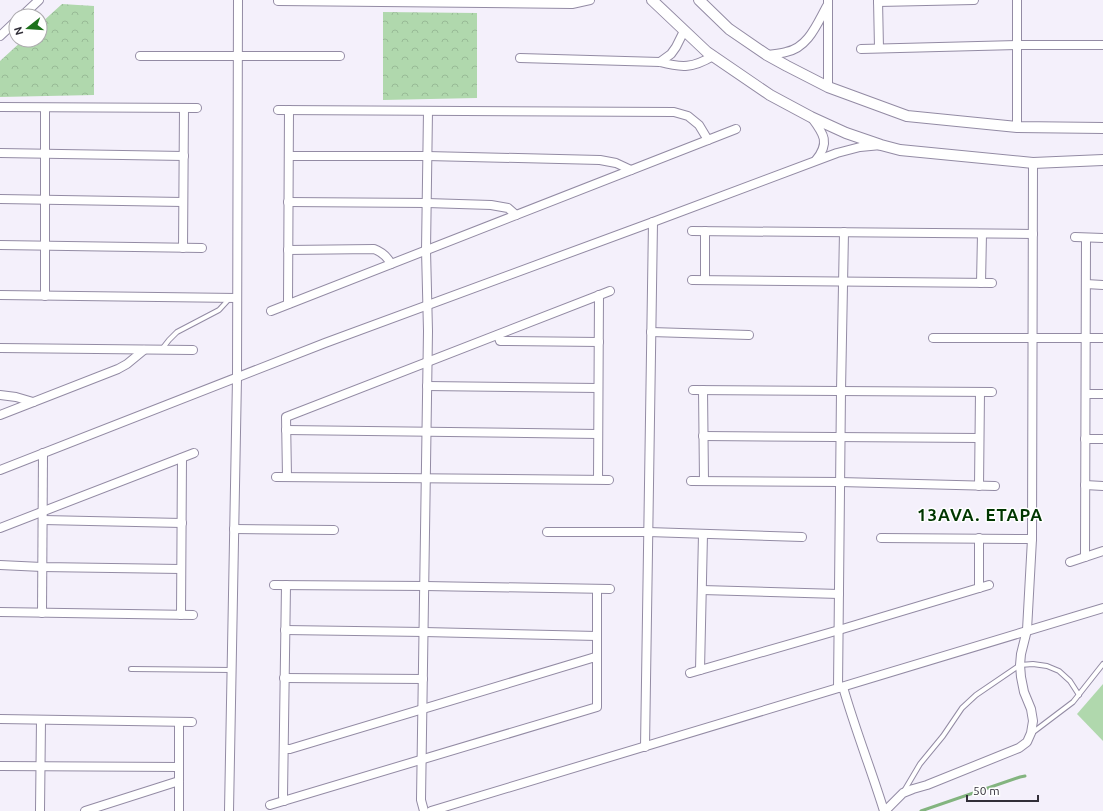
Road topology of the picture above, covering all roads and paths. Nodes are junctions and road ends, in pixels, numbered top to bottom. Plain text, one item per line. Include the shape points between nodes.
1 (39, 0) edge
2 (238, 0) edge
3 (278, 0) edge
4 (290, 0) edge
5 (590, 0) edge
6 (652, 0) edge
7 (698, 0) edge
8 (974, 0) edge
9 (1017, 0) edge
10 (429, 1) edge
11 (878, 1) edge
12 (570, 2) edge
13 (828, 3) edge
14 (30, 8) edge
15 (8, 29) edge
16 (684, 31) junction
17 (0, 36) edge
18 (1017, 45) junction
19 (1103, 45) edge
20 (879, 48) junction
21 (861, 49) dead end
22 (767, 55) junction
23 (140, 56) dead end
24 (340, 56) dead end
25 (713, 56) junction
26 (238, 57) junction
27 (520, 58) dead end
28 (660, 62) junction
29 (828, 87) junction
30 (0, 107) edge
31 (45, 108) junction
32 (184, 108) junction
33 (197, 108) dead end
34 (278, 110) dead end
35 (289, 110) junction
36 (428, 111) junction
37 (812, 117) junction
38 (1017, 127) junction
39 (1103, 128) edge
40 (736, 129) dead end
41 (708, 140) junction
42 (881, 145) junction
43 (0, 153) edge
44 (45, 154) junction
45 (184, 156) junction
46 (288, 156) junction
47 (427, 156) junction
48 (1103, 160) edge
49 (816, 161) junction
50 (1033, 163) junction
51 (631, 170) junction
52 (0, 199) edge
53 (44, 200) junction
54 (183, 202) junction
55 (288, 202) junction
56 (426, 203) junction
57 (516, 215) junction
58 (653, 222) junction
59 (692, 231) dead end
60 (705, 231) junction
61 (844, 232) junction
62 (982, 234) junction
63 (1033, 234) junction
64 (1075, 237) dead end
65 (1086, 238) junction
66 (1103, 238) edge
67 (0, 245) edge
68 (44, 246) junction
69 (182, 248) junction
70 (202, 248) dead end
71 (288, 250) junction
72 (426, 250) junction
73 (391, 264) junction
74 (692, 280) dead end
75 (705, 280) junction
76 (844, 282) junction
77 (981, 283) junction
78 (992, 283) dead end
79 (1086, 284) junction
80 (1103, 285) edge
81 (610, 291) dead end
82 (0, 295) edge
83 (44, 296) junction
84 (598, 296) junction
85 (234, 298) junction
86 (288, 304) junction
87 (426, 306) junction
88 (271, 311) dead end
89 (651, 332) junction
90 (749, 334) dead end
91 (498, 335) junction
92 (934, 338) dead end
93 (1033, 338) junction
94 (1085, 338) junction
95 (1103, 338) edge
96 (598, 342) junction
97 (0, 348) edge
98 (144, 350) junction
99 (162, 350) junction
100 (194, 350) dead end
101 (427, 363) junction
102 (237, 378) junction
103 (427, 386) junction
104 (598, 388) junction
105 (693, 390) dead end
106 (702, 390) junction
107 (841, 391) junction
108 (980, 392) junction
109 (992, 392) dead end
110 (1086, 394) junction
111 (1103, 394) edge
112 (0, 395) edge
113 (33, 402) junction
114 (0, 415) edge
115 (286, 430) junction
116 (426, 431) junction
117 (598, 434) junction
118 (703, 436) junction
119 (841, 437) junction
120 (979, 438) junction
121 (1085, 439) junction
122 (1103, 439) edge
123 (43, 453) junction
124 (194, 453) dead end
125 (182, 458) junction
126 (0, 470) edge
127 (276, 477) dead end
128 (287, 477) junction
129 (426, 478) junction
130 (598, 479) junction
131 (609, 480) dead end
132 (691, 481) dead end
133 (704, 481) junction
134 (840, 482) junction
135 (1085, 485) junction
136 (979, 486) junction
137 (995, 486) dead end
138 (1103, 486) edge
139 (43, 512) junction
140 (43, 520) junction
141 (182, 522) junction
142 (0, 528) edge
143 (234, 529) junction
144 (334, 530) dead end
145 (547, 532) dead end
146 (648, 532) junction
147 (703, 534) junction
148 (802, 537) dead end
149 (881, 538) dead end
150 (980, 538) junction
151 (1032, 539) junction
152 (1103, 551) edge
153 (1085, 557) junction
154 (1070, 562) dead end
155 (0, 566) edge
156 (42, 567) junction
157 (181, 569) junction
158 (274, 585) dead end
159 (989, 585) dead end
160 (286, 586) junction
161 (425, 586) junction
162 (597, 588) junction
163 (979, 588) junction
164 (610, 589) dead end
165 (702, 590) junction
166 (839, 594) junction
167 (1103, 608) edge
168 (0, 612) edge
169 (42, 613) junction
170 (181, 615) junction
171 (193, 615) dead end
172 (285, 630) junction
173 (839, 630) junction
174 (1027, 630) junction
175 (424, 632) junction
176 (597, 636) junction
177 (597, 657) junction
178 (1103, 664) edge
179 (1020, 665) junction
180 (131, 669) dead end
181 (232, 670) junction
182 (700, 670) junction
183 (690, 673) dead end
184 (284, 678) junction
185 (423, 679) junction
186 (841, 687) junction
187 (1079, 695) junction
188 (423, 709) junction
189 (0, 719) edge
190 (41, 720) junction
191 (192, 722) dead end
192 (179, 723) junction
193 (1031, 733) junction
194 (646, 747) junction
195 (284, 749) junction
196 (422, 760) junction
197 (0, 766) edge
198 (41, 766) junction
199 (179, 767) junction
200 (179, 781) junction
201 (903, 793) junction
202 (284, 801) junction
203 (270, 805) dead end
204 (40, 811) edge
205 (85, 811) edge
206 (179, 811) edge
207 (229, 811) edge
208 (424, 811) edge
209 (430, 811) edge
210 (884, 811) edge

1 - 14 street
2 - 26 street
3 - 4 street
4 - 10 street
5 - 12 street
6 - 16 street
7 - 22 street via 729,29
8 - 11 street
9 - 18 street
10 - 12 street
11 - 20 street
13 - 22 street via 809,37 799,47
13 - 29 street
15 - 17 street
16 - 25 street
16 - 28 street via 671,54
18 - 19 street
18 - 20 street
18 - 38 street
20 - 21 street
22 - 29 street
23 - 26 street
24 - 26 street
25 - 28 street via 693,66
25 - 37 street via 770,95
26 - 85 street
27 - 28 street
29 - 38 street via 907,116
30 - 31 street
31 - 32 street
31 - 44 street
32 - 33 street
32 - 45 street
34 - 35 street
35 - 36 street
35 - 46 street
36 - 41 street via 674,112 688,116 699,125
36 - 47 street
37 - 42 street via 846,133
37 - 49 street via 823,132 824,144
38 - 39 street
40 - 41 street
41 - 51 street
42 - 49 street via 860,147
42 - 50 street via 900,150
43 - 44 street
44 - 45 street
44 - 53 street
45 - 54 street
46 - 47 street
46 - 55 street
47 - 51 street via 600,160 616,163
47 - 56 street
48 - 50 street
49 - 58 street
50 - 63 street
51 - 57 street
52 - 53 street
53 - 54 street
53 - 68 street
54 - 69 street
55 - 56 street
55 - 71 street
56 - 57 street via 491,205 508,208
56 - 72 street
57 - 72 street
58 - 87 street
58 - 89 street
59 - 60 street
60 - 61 street
60 - 75 street
61 - 62 street
61 - 76 street
62 - 63 street
62 - 77 street
63 - 93 street
64 - 65 street
65 - 66 street
65 - 79 street
67 - 68 street
68 - 69 street
68 - 83 street
69 - 70 street
71 - 73 street via 374,249 387,256
71 - 86 street
72 - 73 street
72 - 87 street
73 - 86 street
74 - 75 street
75 - 76 street
76 - 77 street
76 - 107 street
77 - 78 street
79 - 80 street
79 - 94 street
81 - 84 street
82 - 83 street
83 - 85 street
84 - 91 street
84 - 96 street
85 - 99 lane via 219,310 178,332
85 - 102 street
86 - 88 street
87 - 101 street
87 - 102 street
89 - 90 street
89 - 146 street
91 - 96 street via 500,341
91 - 101 street
92 - 93 street
93 - 94 street
93 - 151 street
94 - 95 street
94 - 110 street
96 - 104 street
97 - 98 street
98 - 99 street
98 - 113 street via 118,369
99 - 100 street
101 - 103 street
101 - 115 street via 286,417
102 - 123 street
102 - 143 street
103 - 104 street
103 - 116 street
104 - 117 street
105 - 106 street
106 - 107 street
106 - 118 street
107 - 108 street
107 - 119 street
108 - 109 street
108 - 120 street
110 - 111 street
110 - 121 street
112 - 113 street
113 - 114 street
115 - 116 street
115 - 128 street
116 - 117 street
116 - 129 street
117 - 130 street
118 - 119 street
118 - 133 street
119 - 120 street
119 - 134 street
120 - 136 street
121 - 122 street
121 - 135 street
123 - 126 street
123 - 139 street
124 - 125 street
125 - 139 street
125 - 141 street
127 - 128 street
128 - 129 street
129 - 130 street
129 - 161 street
130 - 131 street
132 - 133 street
133 - 134 street
134 - 136 street
134 - 166 street
135 - 138 street
135 - 153 street
136 - 137 street
139 - 140 street
139 - 142 street
140 - 141 street
140 - 156 street
141 - 157 street
143 - 144 street
143 - 181 street
145 - 146 street
146 - 147 street
146 - 194 street
147 - 148 street
147 - 165 street
149 - 150 street
150 - 151 street
150 - 163 street
151 - 174 street
152 - 153 street
153 - 154 street
155 - 156 street
156 - 157 street
156 - 169 street
157 - 170 street
158 - 160 street
159 - 163 street
160 - 161 street
160 - 172 street
161 - 162 street
161 - 175 street
162 - 164 street
162 - 176 street
163 - 173 street
165 - 166 street
165 - 182 street
166 - 173 street
167 - 174 street
168 - 169 street
169 - 170 street
170 - 171 street
172 - 175 street
172 - 184 street
173 - 182 street
173 - 186 street
174 - 179 street
174 - 186 street
175 - 176 street
175 - 185 street
176 - 177 street
177 - 188 street
177 - 196 street via 597,707
178 - 187 lane
179 - 187 lane via 1047,666 1059,671 1070,681
179 - 193 street via 1024,692 1031,708
179 - 201 lane via 976,695 962,708 944,736 920,764
180 - 181 lane
181 - 207 street
182 - 183 street
184 - 185 street
184 - 195 street
185 - 188 street
186 - 194 street
186 - 210 street
187 - 193 lane
188 - 195 street
188 - 196 street
189 - 190 street
190 - 192 street
190 - 198 street
191 - 192 street
192 - 199 street
193 - 201 street via 1027,742 1014,751
194 - 209 street
195 - 202 street
196 - 202 street
196 - 208 street via 421,800
197 - 198 street
198 - 199 street
198 - 204 street
199 - 200 street
200 - 205 street
200 - 206 street
201 - 210 street
202 - 203 street

